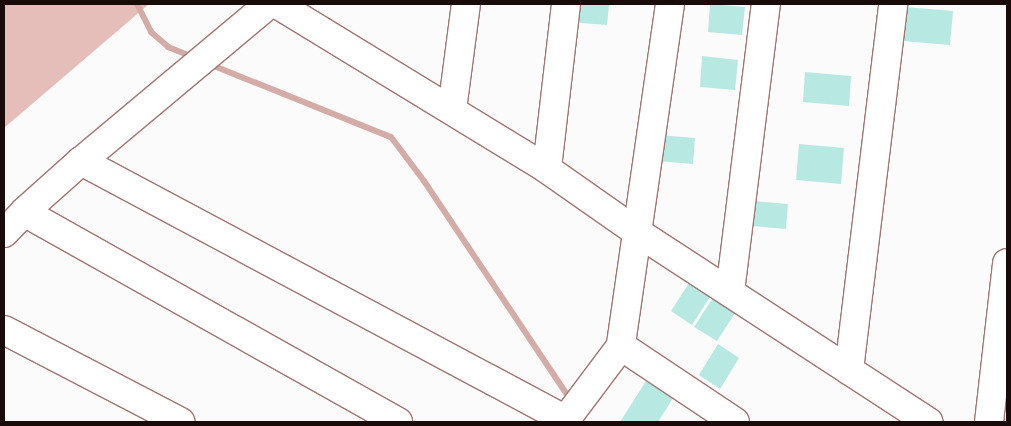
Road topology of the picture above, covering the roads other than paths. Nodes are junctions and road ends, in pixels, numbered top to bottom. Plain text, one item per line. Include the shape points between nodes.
1 (269, 4) edge
2 (276, 4) edge
3 (466, 4) edge
4 (566, 4) edge
5 (670, 4) edge
6 (766, 4) edge
7 (893, 4) edge
8 (452, 110) junction
9 (81, 161) junction
10 (547, 169) junction
11 (24, 212) junction
12 (637, 232) junction
13 (4, 233) edge
14 (1007, 262) edge
15 (730, 292) junction
16 (4, 330) edge
17 (621, 346) junction
18 (849, 370) junction
19 (565, 421) edge
20 (181, 422) edge
21 (398, 422) edge
22 (735, 422) edge
23 (929, 422) edge
24 (989, 422) edge

1 - 9 street
2 - 8 street
3 - 8 street
4 - 10 street
5 - 12 street
6 - 15 street
7 - 18 street
8 - 10 street
9 - 11 street
9 - 19 street
10 - 12 street
11 - 13 street
11 - 21 street
12 - 15 street
12 - 17 street
14 - 24 street
15 - 18 street
16 - 20 street
17 - 19 street
17 - 22 street
18 - 23 street

